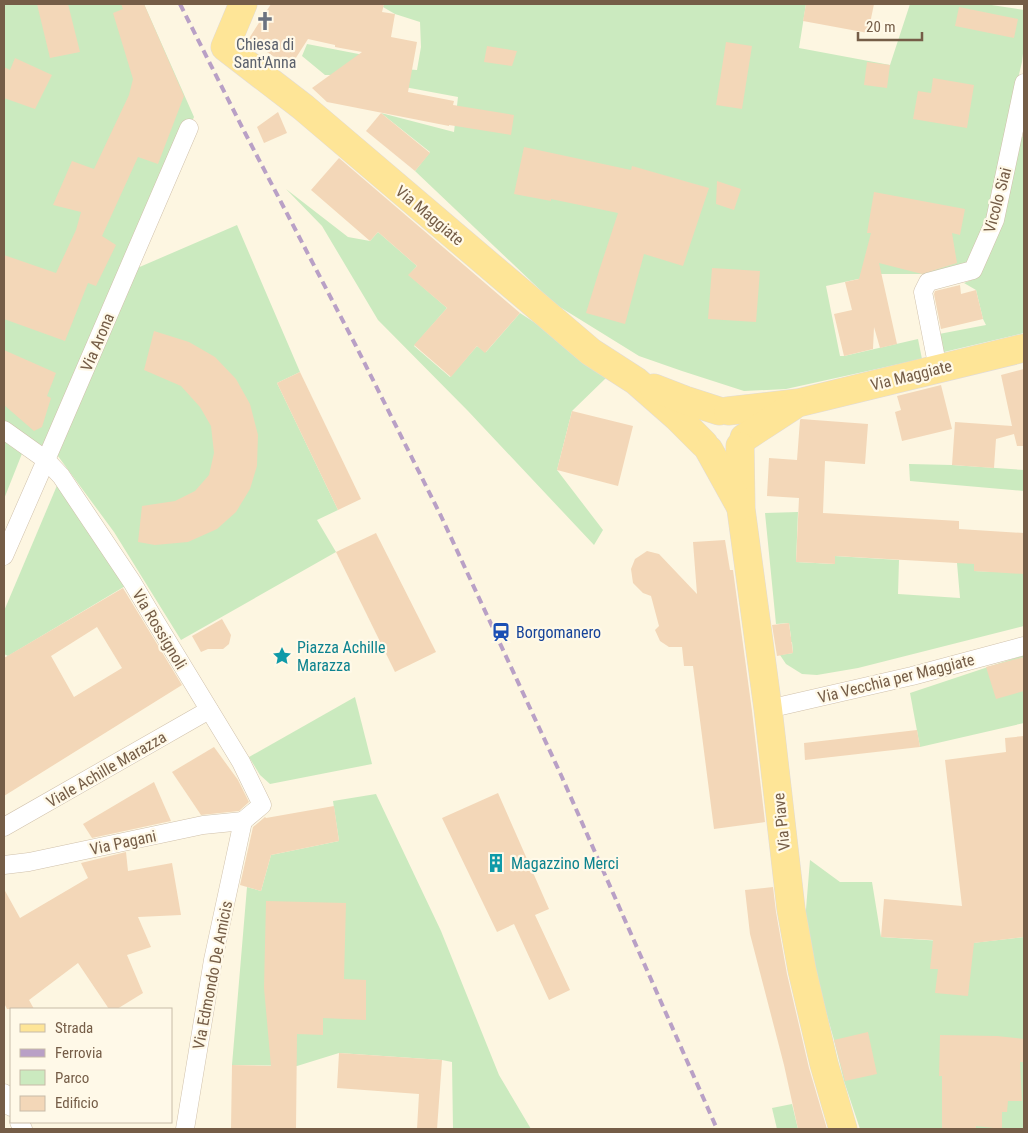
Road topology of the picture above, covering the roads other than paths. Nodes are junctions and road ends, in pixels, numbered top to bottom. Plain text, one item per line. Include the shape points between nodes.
1 (243, 4) edge
2 (1024, 83) edge
3 (189, 128) dead end
4 (1024, 348) edge
5 (938, 369) junction
6 (636, 382) junction
7 (798, 403) junction
8 (724, 411) junction
9 (4, 430) edge
10 (742, 442) junction
11 (706, 447) junction
12 (46, 460) junction
13 (742, 510) junction
14 (4, 556) edge
15 (1024, 646) edge
16 (768, 709) junction
17 (209, 710) junction
18 (243, 821) junction
19 (4, 828) edge
20 (4, 865) edge
21 (4, 1093) edge
22 (10, 1105) edge
23 (185, 1129) edge
24 (843, 1129) edge

1 - 6 main road, Via Maggiate via 225,47 303,107 591,352
2 - 5 street, Vicolo Siai via 995,220 972,270 928,282 923,292
3 - 12 street, Via Arona
4 - 5 main road, Via Maggiate
5 - 7 main road, Via Maggiate
6 - 8 main road, Via Maggiate
6 - 11 main road, Via Maggiate
7 - 8 main road, Via Maggiate
7 - 10 main road, Via Maggiate
8 - 10 main road via 740,418 744,431
8 - 11 main road via 712,413 702,423 701,437
9 - 12 street, Via Rossignoli
10 - 11 main road via 729,454 715,454
10 - 13 main road, Via Piave
11 - 13 main road, Via Piave
12 - 14 street, Via Arona
12 - 17 street, Via Rossignoli via 61,476 132,582
13 - 16 main road, Via Piave
15 - 16 street, Via Vecchia per Maggiate
16 - 24 main road, Via Piave via 791,909 824,1064
17 - 18 street, Via Rossignoli via 241,762 262,805
17 - 19 street, Viale Achille Marazza
18 - 20 street, Via Pagani via 203,825
18 - 23 street, Via Edmondo De Amicis via 213,960
21 - 22 street

